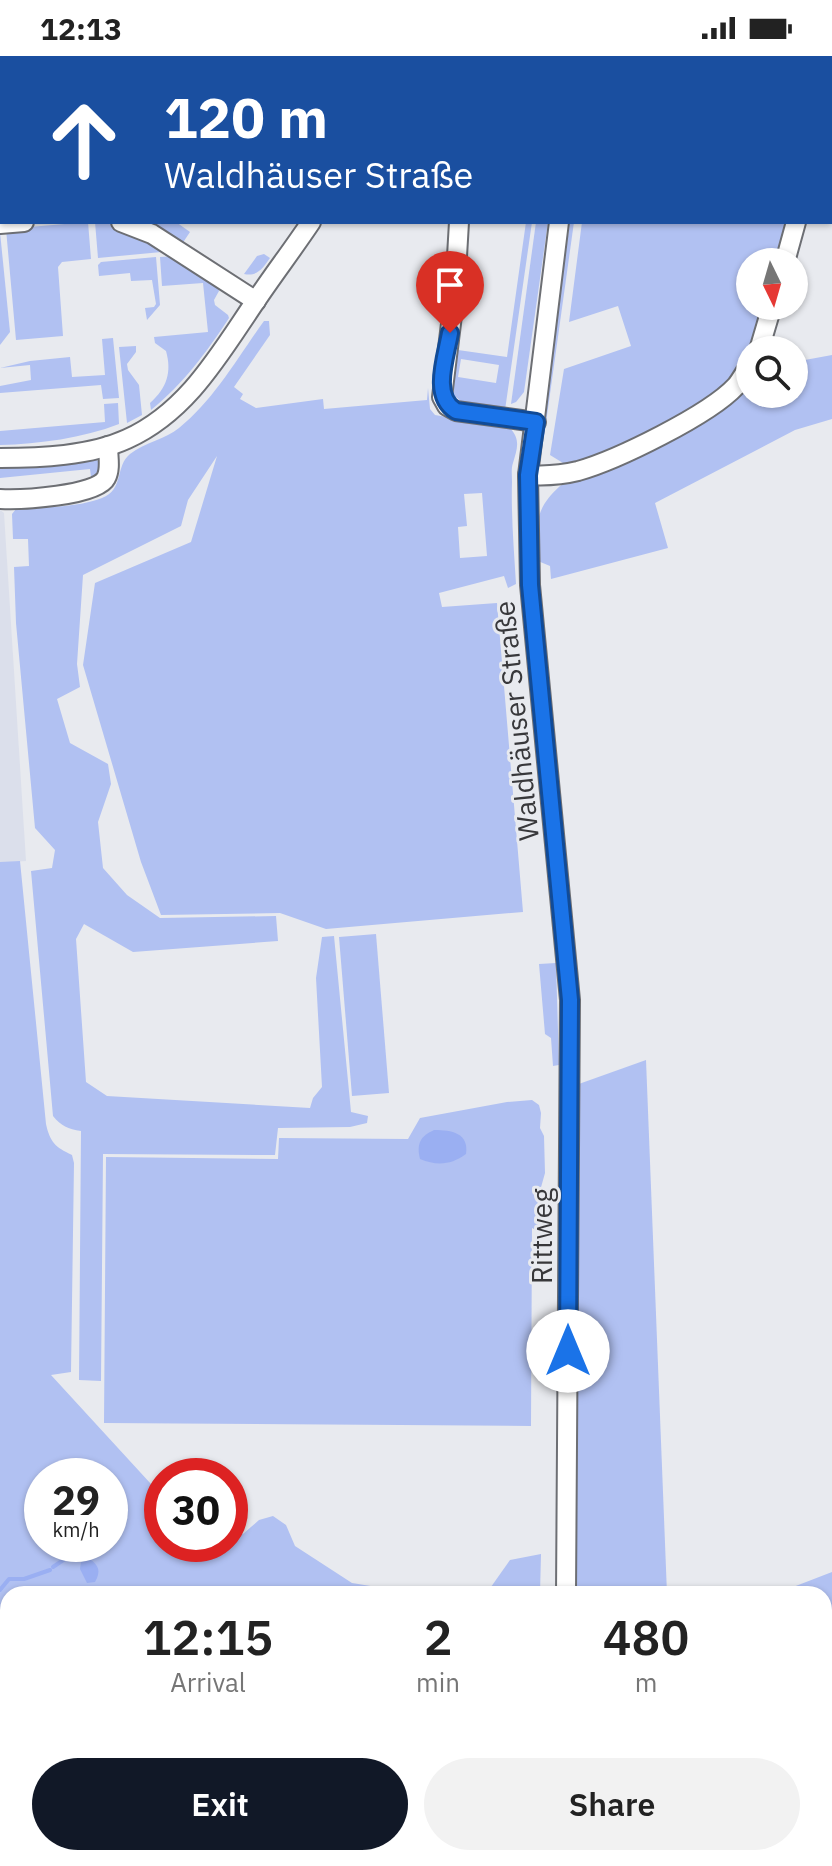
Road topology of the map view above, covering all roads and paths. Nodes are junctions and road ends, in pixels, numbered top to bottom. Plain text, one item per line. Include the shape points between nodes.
1 (126, 224) edge
2 (310, 224) edge
3 (459, 224) edge
4 (559, 224) edge
5 (795, 224) edge
6 (789, 248) edge
7 (256, 301) junction
8 (736, 386) edge
9 (536, 422) junction
10 (108, 446) junction
11 (0, 458) edge
12 (528, 475) junction
13 (0, 499) edge
14 (571, 1071) joint
15 (566, 1586) edge

1 - 7 street via 152,234
2 - 7 street
3 - 9 street via 442,397 456,411
4 - 9 street, Waldhäuser Straße
5 - 6 street
7 - 10 street via 191,393 155,423
8 - 12 street via 689,420 646,442 578,471
9 - 12 street, Waldhäuser Straße
10 - 11 street
10 - 13 street via 106,479 95,488
12 - 14 street, Waldhäuser Straße via 530,585 570,1000
14 - 15 street, Rittweg

